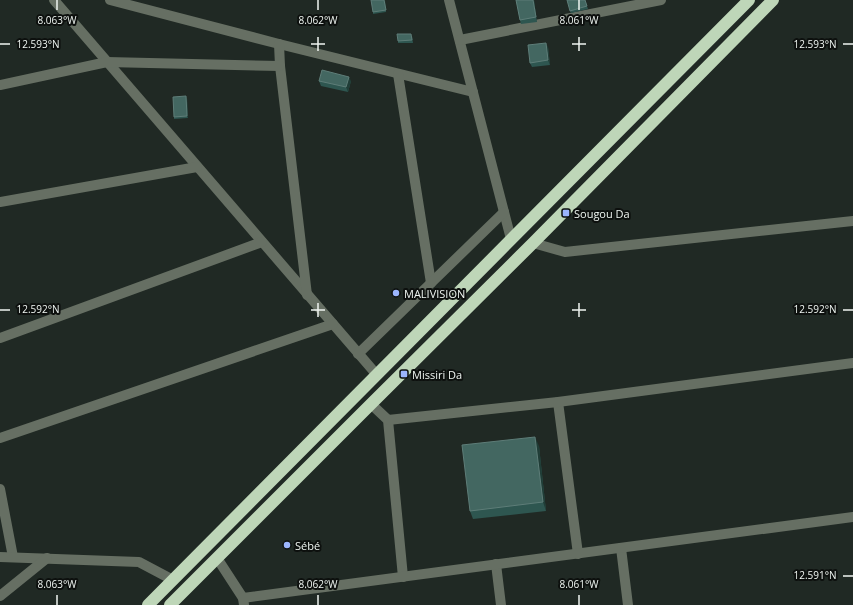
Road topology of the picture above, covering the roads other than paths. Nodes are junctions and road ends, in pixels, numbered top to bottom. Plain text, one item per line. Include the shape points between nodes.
1 (54, 0) edge
2 (110, 0) edge
3 (449, 0) edge
4 (661, 0) edge
5 (749, 0) edge
6 (773, 0) edge
7 (460, 40) junction
8 (279, 44) junction
9 (107, 62) junction
10 (280, 66) junction
11 (398, 74) junction
12 (0, 85) edge
13 (473, 92) junction
14 (197, 167) junction
15 (0, 202) edge
16 (504, 212) junction
17 (853, 221) edge
18 (511, 239) junction
19 (262, 242) junction
20 (533, 243) junction
21 (431, 283) junction
22 (307, 295) junction
23 (333, 324) junction
24 (0, 338) edge
25 (358, 354) junction
26 (853, 363) edge
27 (377, 375) junction
28 (558, 402) junction
29 (370, 404) junction
30 (388, 420) junction
31 (0, 438) edge
32 (0, 489) edge
33 (853, 517) edge
34 (621, 548) junction
35 (578, 554) junction
36 (0, 557) edge
37 (13, 557) junction
38 (47, 558) junction
39 (217, 558) junction
40 (496, 564) junction
41 (403, 576) junction
42 (173, 580) junction
43 (0, 596) edge
44 (243, 601) edge
45 (148, 605) edge
46 (170, 605) edge
47 (501, 605) edge
48 (628, 605) edge

1 - 9 street
2 - 8 street
3 - 7 street
4 - 7 street
5 - 18 highway
6 - 20 highway
7 - 13 street
8 - 10 street
8 - 11 street
9 - 10 street
9 - 12 street
9 - 14 street
10 - 22 street
11 - 13 street
11 - 21 street
13 - 16 street
14 - 15 street
14 - 19 street
16 - 18 street
16 - 21 street
17 - 20 street via 564,252
18 - 27 highway
19 - 22 street
19 - 24 street
20 - 29 highway
21 - 25 street
22 - 23 street
23 - 25 street
23 - 31 street
25 - 27 street
26 - 28 street
27 - 42 highway
28 - 30 street
28 - 35 street
29 - 30 street
29 - 39 highway
30 - 41 street
32 - 37 street
33 - 34 street
34 - 35 street
34 - 48 street
35 - 40 street
36 - 37 street
37 - 38 street
38 - 42 street via 139,562
38 - 43 street
39 - 44 street
39 - 46 highway
40 - 41 street
40 - 47 street
41 - 44 street
42 - 45 highway

